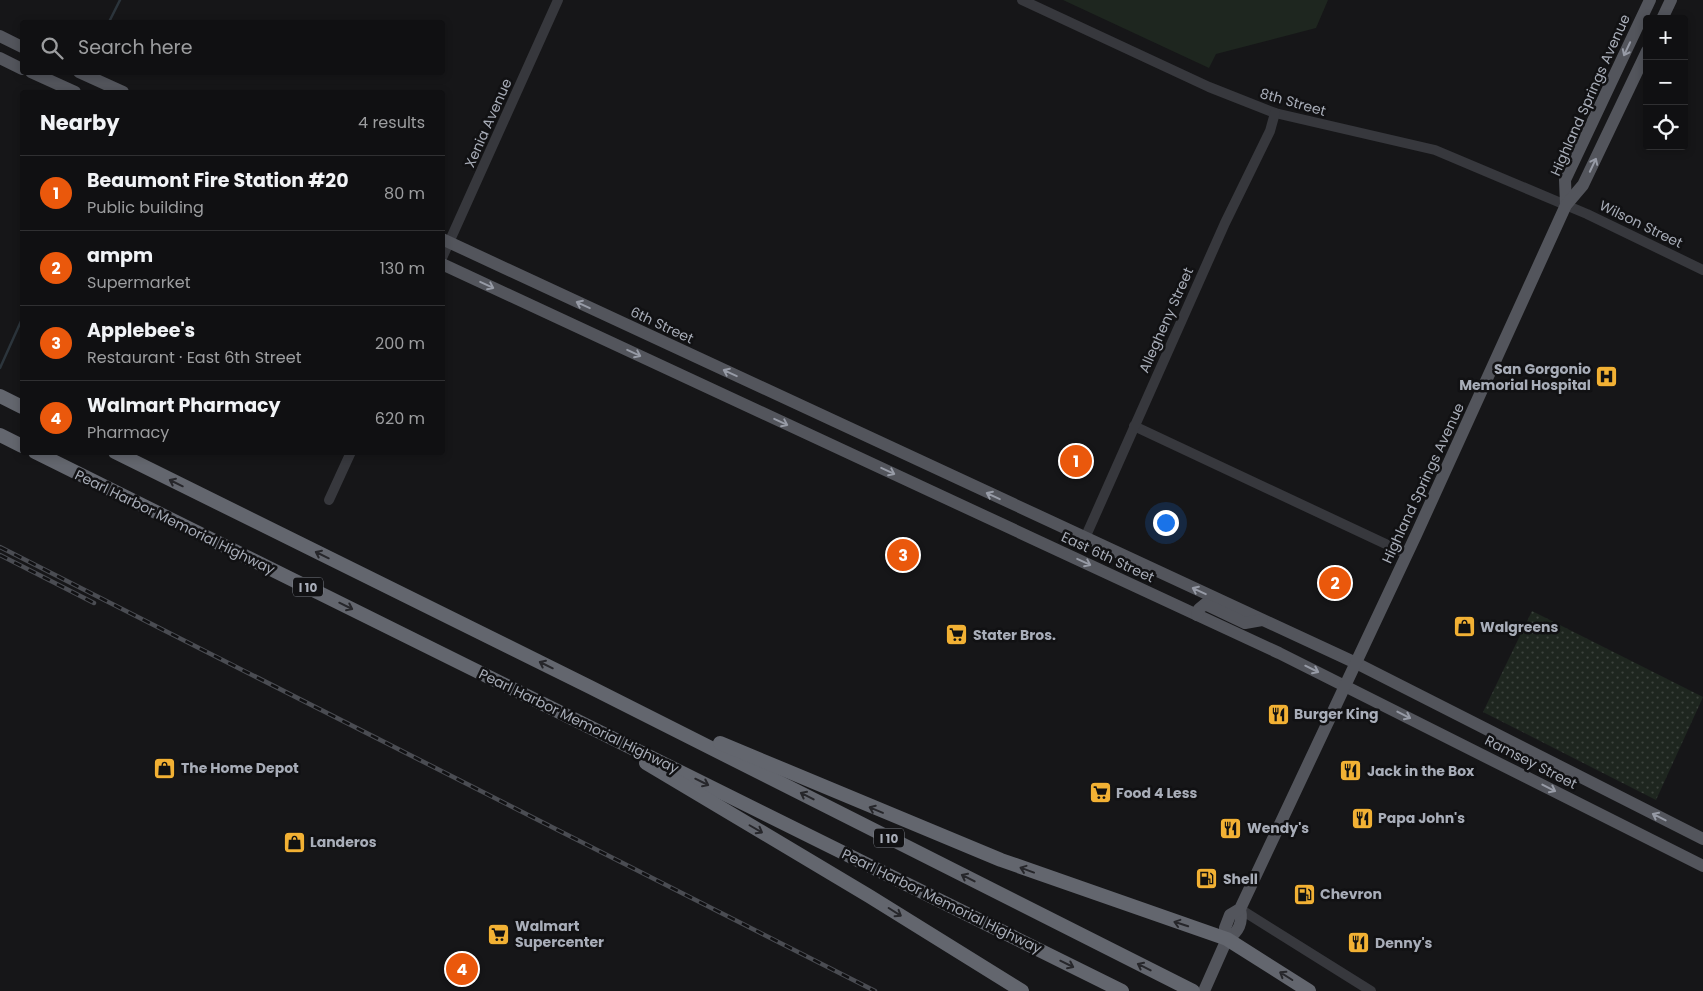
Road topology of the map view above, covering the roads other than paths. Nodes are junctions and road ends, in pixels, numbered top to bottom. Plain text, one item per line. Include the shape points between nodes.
1 (558, 0) edge
2 (1022, 0) edge
3 (1650, 0) edge
4 (1671, 0) edge
5 (1664, 15) edge
6 (0, 36) edge
7 (20, 46) edge
8 (0, 58) edge
9 (1643, 59) edge
10 (18, 67) edge
11 (38, 75) edge
12 (86, 75) edge
13 (71, 90) edge
14 (119, 90) edge
15 (1275, 114) junction
16 (1566, 205) junction
17 (446, 240) edge
18 (445, 265) edge
19 (1703, 270) edge
20 (0, 396) edge
21 (20, 406) edge
22 (1134, 426) junction
23 (0, 435) edge
24 (870, 439) joint
25 (20, 445) edge
26 (41, 455) edge
27 (121, 455) edge
28 (350, 455) edge
29 (329, 500) dead end
30 (1085, 538) junction
31 (1407, 554) junction
32 (1197, 615) junction
33 (1262, 620) junction
34 (1356, 663) junction
35 (1345, 685) junction
36 (590, 687) junction
37 (580, 721) junction
38 (1703, 839) edge
39 (1703, 866) edge
40 (1240, 910) junction
41 (1227, 939) junction
42 (1190, 990) edge
43 (1022, 991) edge
44 (1122, 991) edge
45 (1204, 991) edge
46 (1309, 991) edge
47 (1371, 991) edge

1 - 17 street, Xenia Avenue
2 - 15 street, 8th Street
3 -> 16 main road, Highland Springs Avenue via 1565,180
4 - 5 main road
6 - 7 main road
8 - 10 main road
16 -> 9 main road, Highland Springs Avenue via 1583,185
11 - 13 main road
12 - 14 main road
15 - 16 street, 8th Street via 1435,150
15 - 22 street, Allegheny Street
16 - 19 street, Wilson Street
16 - 31 main road, Highland Springs Avenue
24 -> 17 main road, 6th Street
18 -> 32 main road, East 6th Street
20 - 21 highway
22 - 30 street, Allegheny Street
22 - 31 street
23 - 25 highway
30 -> 24 main road, East 6th Street
26 -> 37 highway, Pearl Harbor Memorial Highway / I 10
36 -> 27 highway, I 10
28 - 29 street
33 -> 30 main road, East 6th Street
31 - 34 main road, Highland Springs Avenue
32 - 33 main road via 1205,604 1245,623
32 -> 35 main road, East 6th Street
33 - 34 main road, East 6th Street
34 - 35 main road, Highland Springs Avenue
38 -> 34 main road, Ramsey Street
35 -> 39 main road, Ramsey Street
35 - 40 main road, Highland Springs Avenue
41 -> 36 highway via 939,836
42 -> 36 highway, I 10
37 -> 43 highway
37 -> 44 highway, Pearl Harbor Memorial Highway / I 10
40 - 41 main road via 1242,920 1236,934
40 - 47 street
41 - 45 main road
46 -> 41 highway

